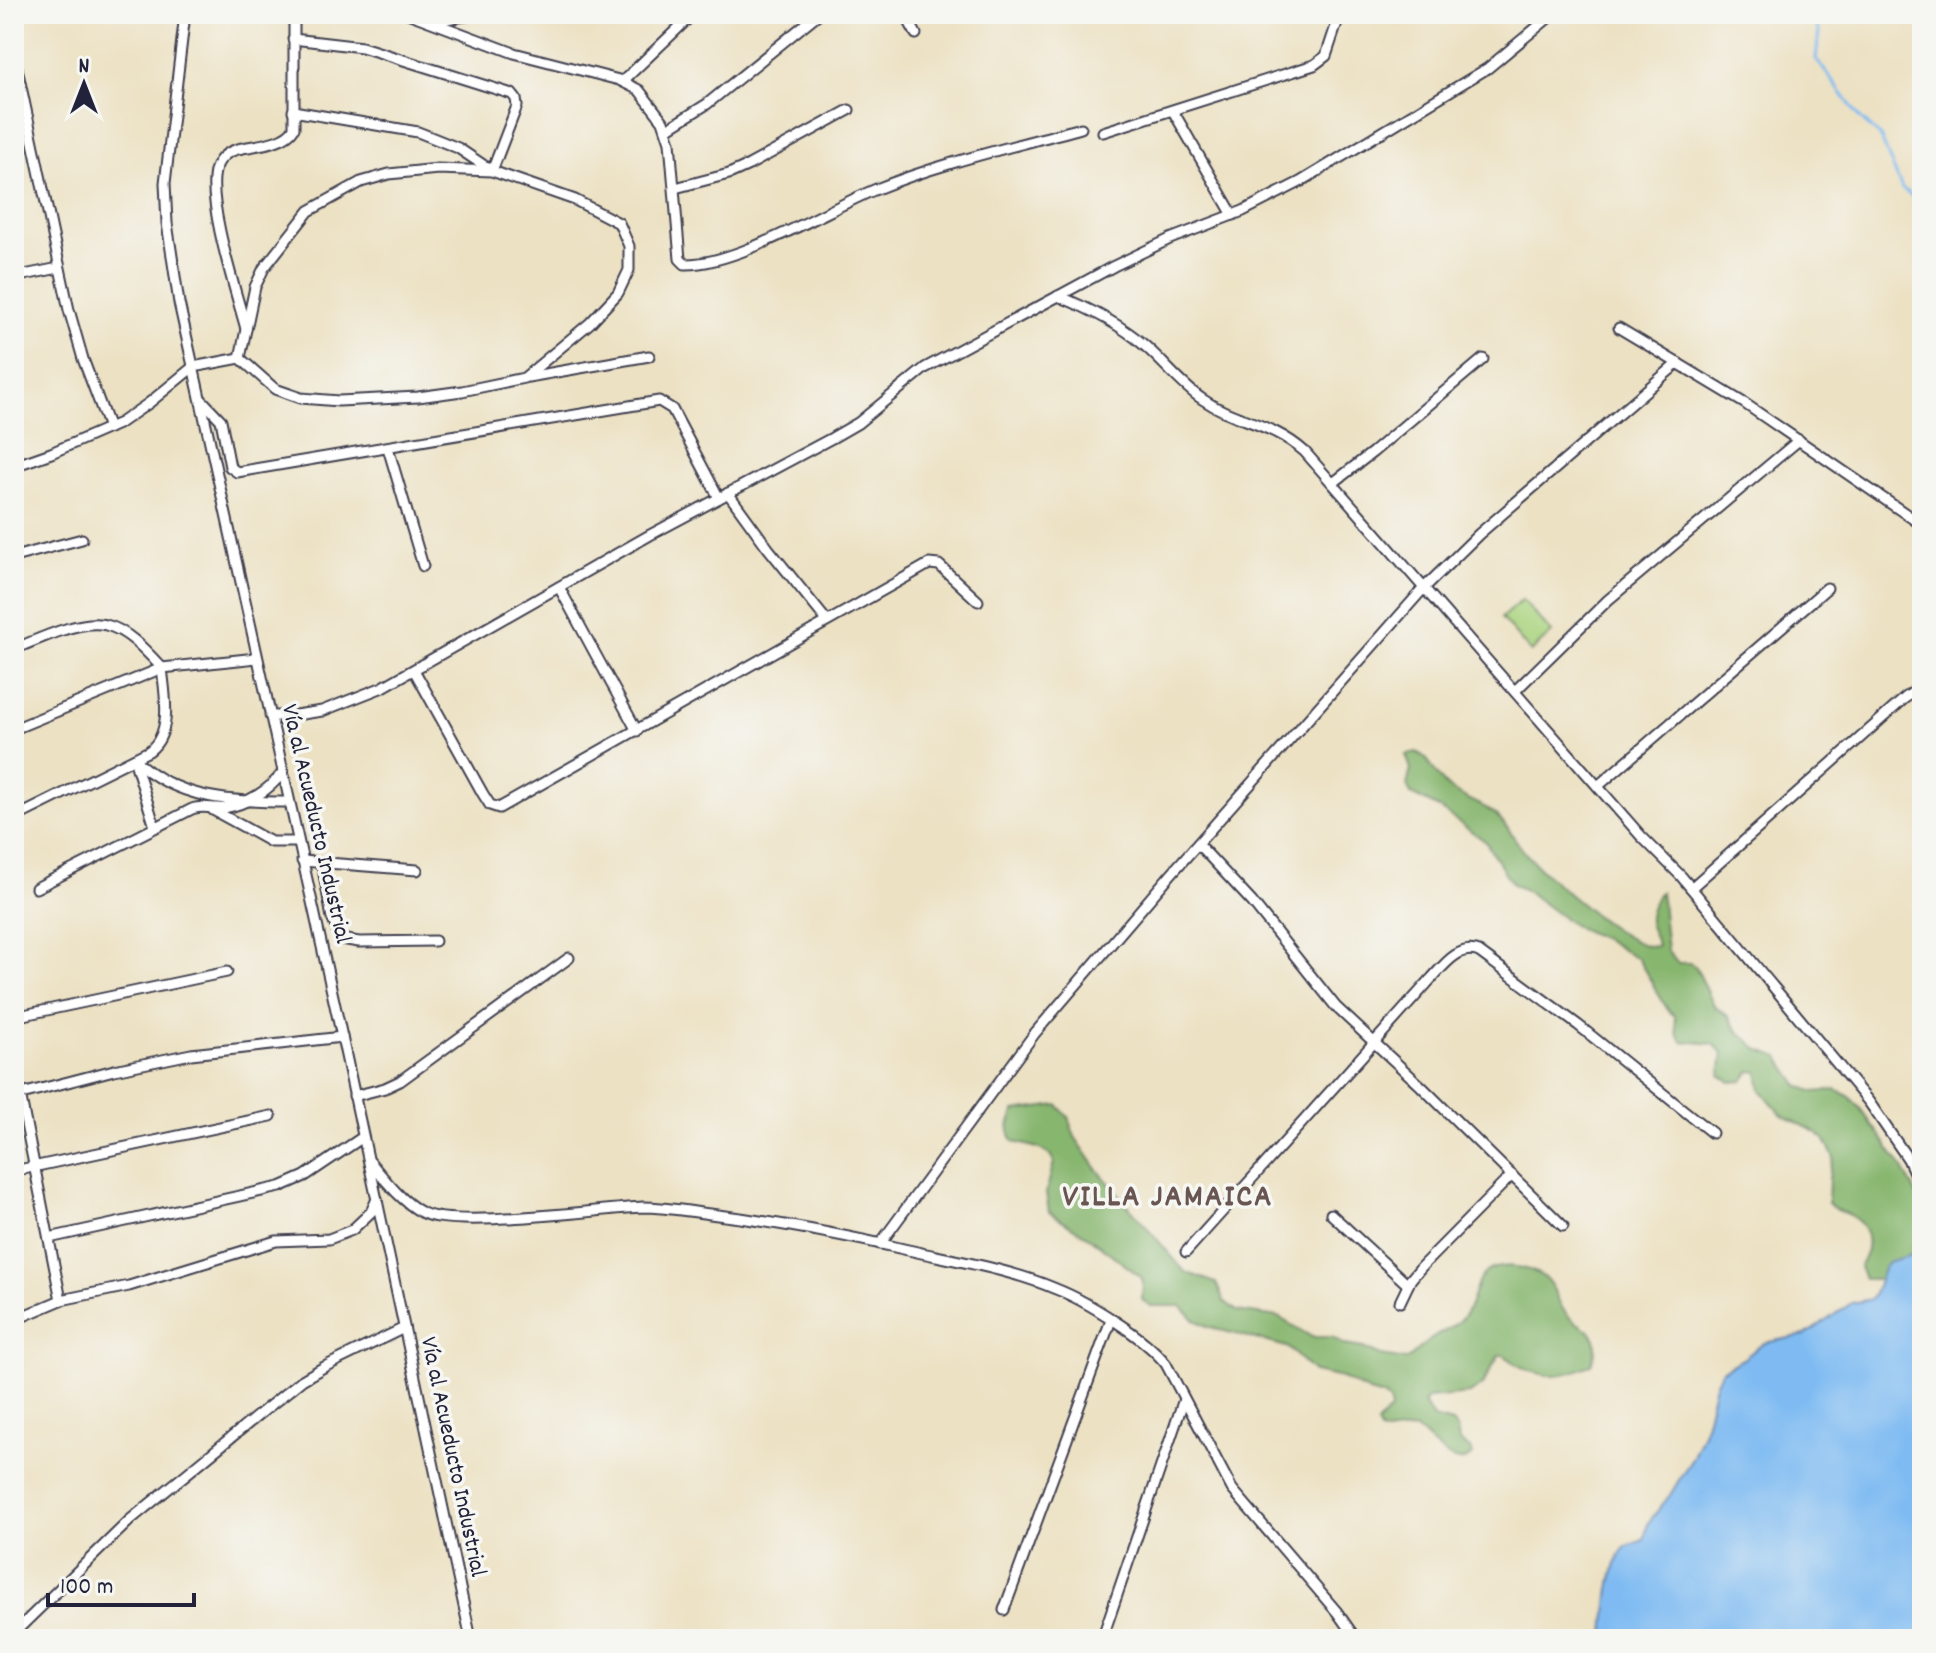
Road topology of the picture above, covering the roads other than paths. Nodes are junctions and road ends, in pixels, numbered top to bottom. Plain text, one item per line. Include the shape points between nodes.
1 (185, 14) edge
2 (294, 14) edge
3 (410, 14) edge
4 (478, 14) edge
5 (693, 14) edge
6 (818, 14) edge
7 (905, 14) edge
8 (1340, 14) edge
9 (1553, 14) edge
10 (430, 22) junction
11 (916, 34) dead end
12 (293, 39) junction
13 (14, 54) edge
14 (623, 81) junction
15 (849, 110) dead end
16 (293, 111) junction
17 (1173, 111) junction
18 (27, 119) junction
19 (14, 123) edge
20 (1081, 128) dead end
21 (667, 129) junction
22 (1103, 132) dead end
23 (492, 171) junction
24 (675, 188) junction
25 (1233, 215) junction
26 (59, 268) junction
27 (14, 277) edge
28 (1058, 296) junction
29 (1619, 328) dead end
30 (247, 331) junction
31 (649, 356) dead end
32 (240, 358) junction
33 (1483, 359) dead end
34 (1678, 363) junction
35 (193, 367) junction
36 (524, 378) junction
37 (201, 399) junction
38 (109, 428) junction
39 (1799, 440) junction
40 (388, 448) junction
41 (15, 463) edge
42 (1333, 483) junction
43 (724, 496) junction
44 (1922, 525) edge
45 (82, 539) dead end
46 (14, 557) edge
47 (423, 566) dead end
48 (559, 587) junction
49 (1827, 588) dead end
50 (1423, 589) junction
51 (978, 601) dead end
52 (827, 621) junction
53 (14, 649) edge
54 (257, 658) junction
55 (162, 668) junction
56 (414, 670) junction
57 (1922, 686) edge
58 (1515, 691) junction
59 (270, 716) junction
60 (14, 729) edge
61 (637, 731) junction
62 (134, 759) junction
63 (283, 772) junction
64 (1598, 786) junction
65 (187, 793) junction
66 (247, 800) junction
67 (289, 802) junction
68 (203, 806) junction
69 (14, 818) edge
70 (155, 827) junction
71 (298, 842) junction
72 (1198, 844) junction
73 (302, 861) junction
74 (322, 863) junction
75 (417, 870) dead end
76 (36, 888) dead end
77 (1691, 888) junction
78 (435, 941) dead end
79 (569, 958) dead end
80 (227, 972) dead end
81 (14, 1017) edge
82 (342, 1037) junction
83 (1374, 1043) junction
84 (14, 1064) edge
85 (17, 1095) edge
86 (354, 1096) junction
87 (271, 1116) dead end
88 (1712, 1133) dead end
89 (363, 1137) junction
90 (368, 1160) junction
91 (35, 1167) junction
92 (14, 1171) edge
93 (1512, 1175) junction
94 (1922, 1190) edge
95 (377, 1199) junction
96 (1331, 1214) dead end
97 (1563, 1226) dead end
98 (49, 1238) junction
99 (880, 1244) junction
100 (1186, 1252) dead end
101 (1408, 1285) junction
102 (61, 1300) junction
103 (1400, 1302) dead end
104 (14, 1320) edge
105 (1111, 1320) junction
106 (404, 1328) junction
107 (1184, 1399) junction
108 (1004, 1610) dead end
109 (14, 1633) edge
110 (471, 1639) edge
111 (1102, 1639) edge
112 (1356, 1639) edge

1 - 35 street, Vía al Acueducto Industrial via 165,183 172,263
2 - 12 street
3 - 10 street
4 - 10 street
5 - 14 street
6 - 21 street via 707,104
7 - 11 street
8 - 17 street via 1326,56 1314,65
9 - 25 street via 1466,82 1300,182
10 - 14 street via 514,53
12 - 16 street
12 - 23 street via 362,47 512,94 517,106
13 - 18 street
14 - 21 street via 644,95
15 - 24 street via 729,174
16 - 23 street via 418,132 458,148
16 - 30 street via 291,134 227,152 216,165 212,183 225,257
17 - 22 street
17 - 25 street
18 - 19 street
18 - 26 street
20 - 24 street via 916,175 759,244 701,263 681,262
21 - 24 street
23 - 30 street via 389,174 361,182 309,211 264,268
23 - 36 street via 575,200 619,223 629,246 629,270 618,293
25 - 28 street via 1170,239
26 - 27 street
26 - 38 street
28 - 42 street via 1130,334 1200,398 1291,440
28 - 43 street via 925,368 858,423
29 - 34 street
30 - 32 street
31 - 36 street
32 - 35 street
32 - 36 street via 275,389 301,398 339,401 418,397
33 - 42 street
34 - 39 street
34 - 50 street via 1479,534
35 - 37 street, Vía al Acueducto Industrial
35 - 38 street
37 - 40 street via 221,420 233,471
37 - 54 street, Vía al Acueducto Industrial
38 - 41 street
39 - 44 street
39 - 58 street via 1608,600
40 - 43 street via 659,401 672,409
40 - 47 street
42 - 50 street
43 - 48 street
43 - 52 street
45 - 46 street
48 - 56 street
48 - 61 street
49 - 64 street
50 - 58 street
50 - 72 street
51 - 52 street via 939,565 929,564
52 - 61 street
53 - 55 street via 100,624 136,642
54 - 55 street
54 - 59 street, Vía al Acueducto Industrial
55 - 60 street
55 - 62 street via 162,738
56 - 59 street via 322,711
56 - 61 street via 494,808
57 - 77 street
58 - 64 street
59 - 63 street, Vía al Acueducto Industrial
62 - 65 street via 156,778
62 - 69 street
62 - 70 street
63 - 66 street via 268,789
63 - 67 street, Vía al Acueducto Industrial
64 - 77 street
65 - 66 street
65 - 68 street
66 - 67 street
66 - 68 street
67 - 71 street, Vía al Acueducto Industrial
68 - 70 street
68 - 71 street via 271,842
70 - 76 street
71 - 73 street, Vía al Acueducto Industrial
72 - 83 street via 1252,902 1319,988
72 - 99 street via 1035,1033
73 - 74 street
73 - 82 street, Vía al Acueducto Industrial
74 - 75 street
74 - 78 street via 341,939
77 - 94 street via 1869,1102 1908,1159
79 - 86 street via 400,1081
80 - 81 street
82 - 85 street via 191,1054
82 - 86 street, Vía al Acueducto Industrial
83 - 88 street via 1450,960 1474,950
83 - 93 street
83 - 100 street
84 - 85 street
85 - 91 street
86 - 89 street, Vía al Acueducto Industrial
87 - 91 street
89 - 90 street, Vía al Acueducto Industrial
89 - 98 street via 280,1187
90 - 95 street, Vía al Acueducto Industrial
90 - 99 street via 400,1195 431,1216 493,1218 655,1207
91 - 92 street
91 - 98 street
93 - 97 street
93 - 101 street
95 - 102 street via 352,1230 329,1239 276,1241 129,1286
95 - 106 street, Vía al Acueducto Industrial
96 - 101 street
98 - 102 street
99 - 105 street via 1041,1283
101 - 103 street
102 - 104 street
105 - 107 street via 1158,1353
105 - 108 street
106 - 109 street via 302,1380 130,1520
106 - 110 street, Vía al Acueducto Industrial
107 - 111 street
107 - 112 street via 1232,1489

